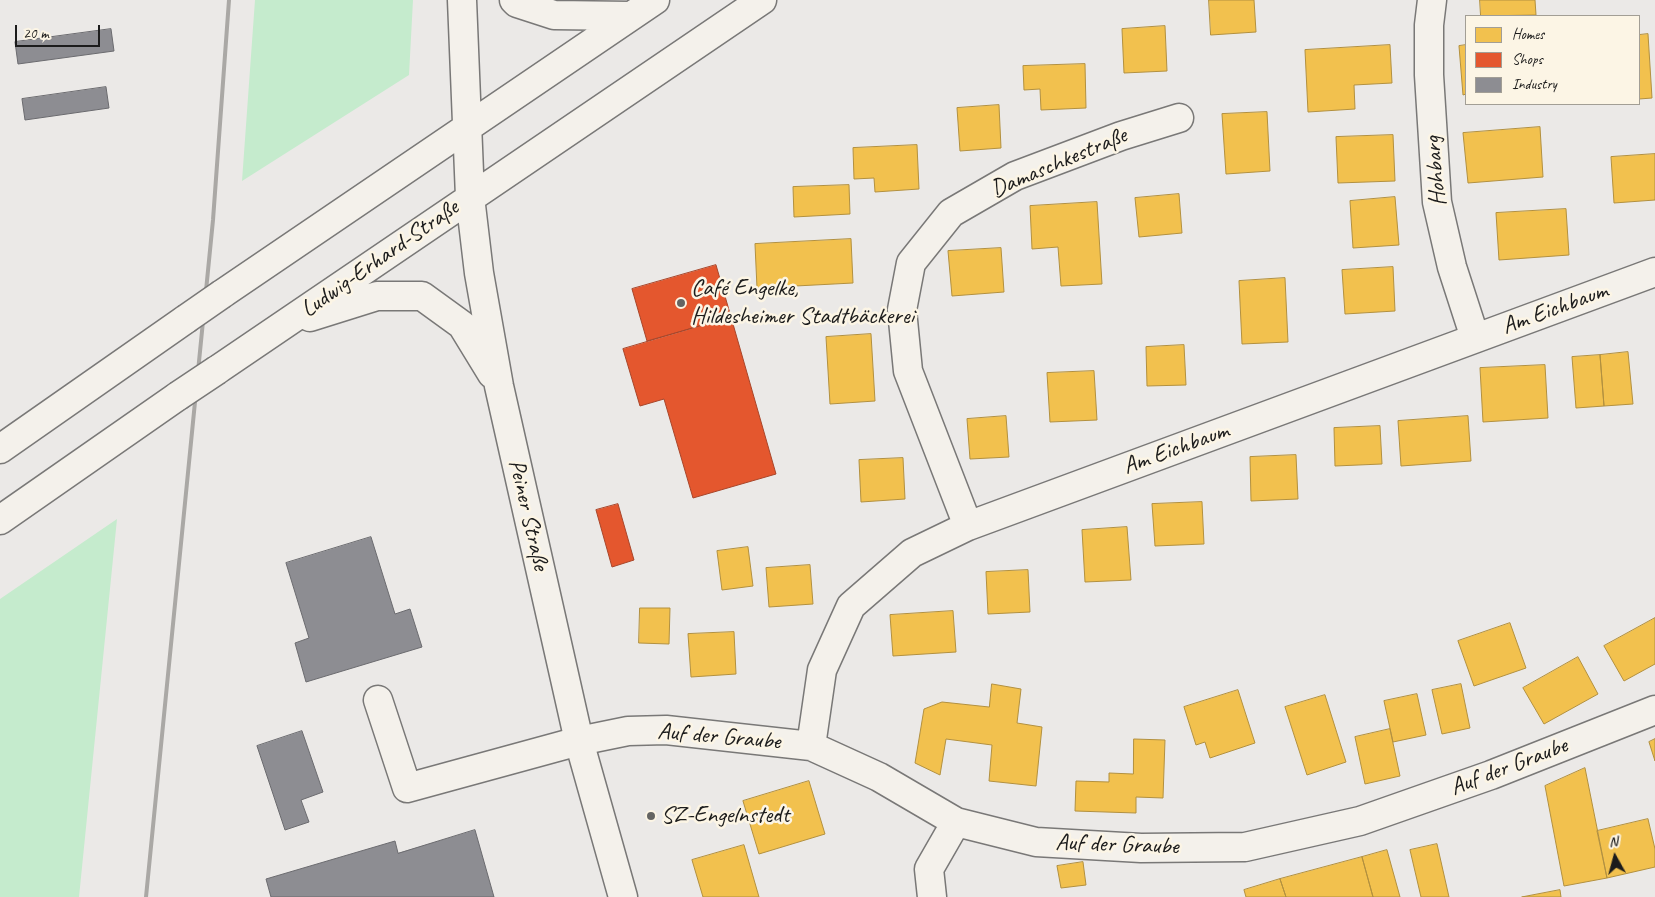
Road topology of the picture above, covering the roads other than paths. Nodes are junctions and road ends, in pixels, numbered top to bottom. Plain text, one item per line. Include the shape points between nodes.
1 (462, 0) edge
2 (514, 0) edge
3 (655, 0) edge
4 (762, 0) edge
5 (1432, 0) edge
6 (631, 16) junction
7 (1179, 118) dead end
8 (467, 128) junction
9 (470, 197) junction
10 (1655, 272) edge
11 (285, 325) junction
12 (1476, 338) junction
13 (499, 386) junction
14 (0, 449) edge
15 (0, 520) edge
16 (968, 526) junction
17 (378, 700) dead end
18 (1655, 710) edge
19 (579, 742) junction
20 (811, 746) junction
21 (956, 822) junction
22 (623, 897) edge
23 (932, 897) edge

1 - 8 street, Peiner Straße
2 - 6 street via 554,15
3 - 6 street
4 - 9 street, Ludwig-Erhard-Straße
5 - 12 street, Hohbarg via 1429,76 1437,202 1452,267
6 - 8 street
7 - 16 street, Damaschkestraße via 1015,176 951,213 911,262 902,310 908,371
8 - 9 street, Peiner Straße
8 - 14 street, bridge
9 - 11 street, Ludwig-Erhard-Straße
9 - 13 street, Peiner Straße via 479,273
10 - 12 street, Am Eichbaum
11 - 13 street via 377,296 422,296 462,325
11 - 15 street, Ludwig-Erhard-Straße, bridge
12 - 16 street, Am Eichbaum
13 - 19 street, Peiner Straße
16 - 20 street, Am Eichbaum via 912,553 851,606 822,670
17 - 19 street, Auf der Graube via 407,788
18 - 21 street, Auf der Graube via 1492,775 1360,821 1245,847 1141,848 1036,842
19 - 20 street, Auf der Graube via 628,731 666,730
19 - 22 street, Peiner Straße
20 - 21 street, Auf der Graube via 879,777
21 - 23 street via 930,869

